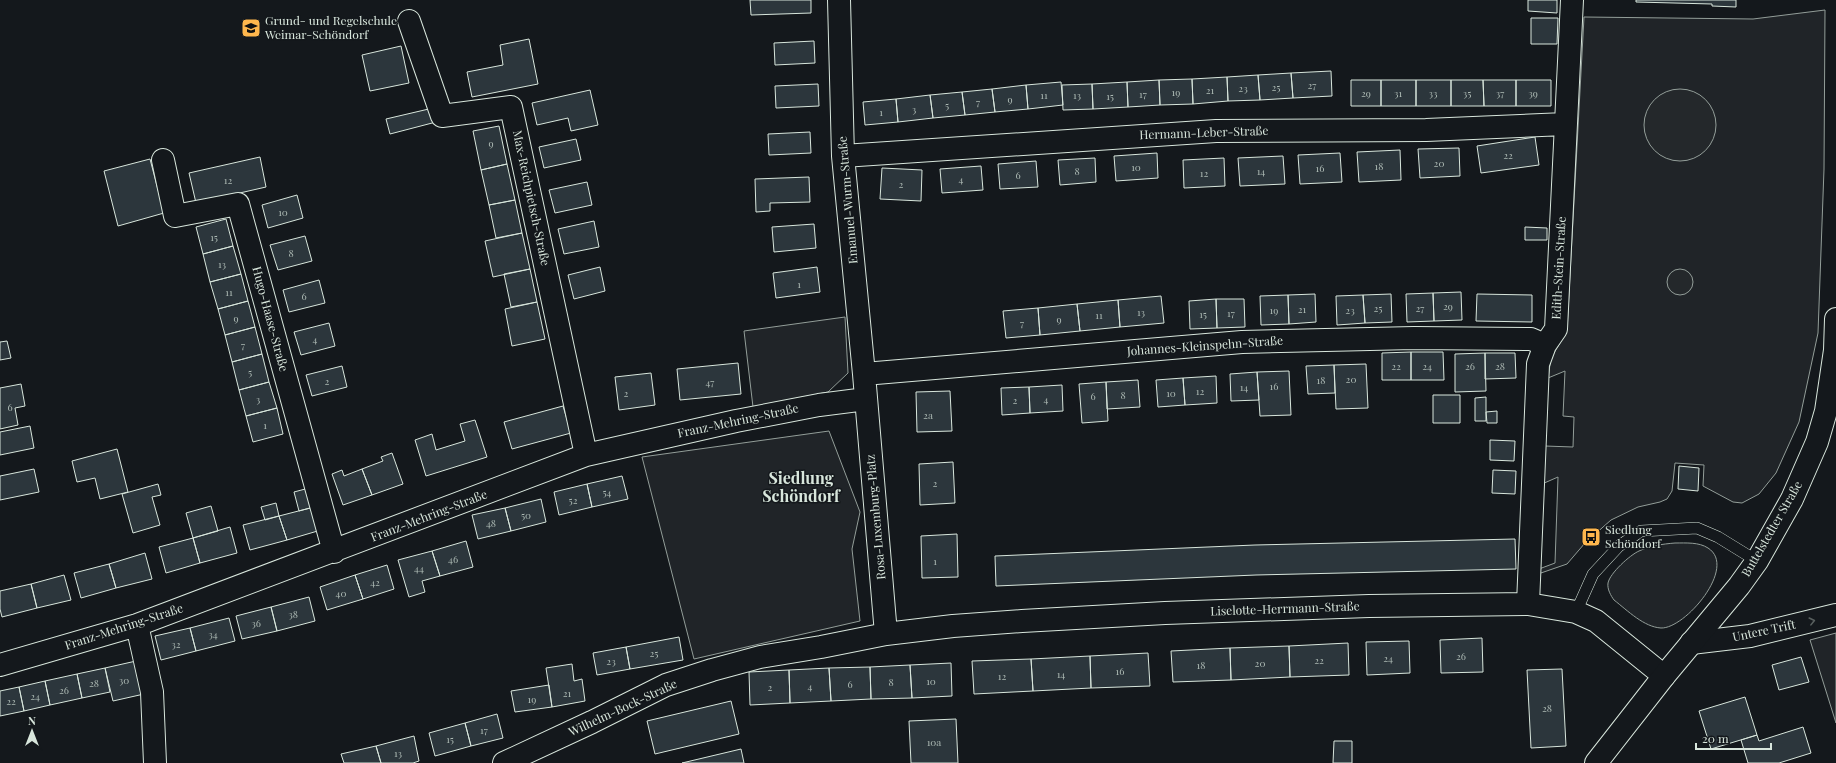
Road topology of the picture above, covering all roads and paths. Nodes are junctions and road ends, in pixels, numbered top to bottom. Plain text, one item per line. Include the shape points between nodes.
1 (839, 0) edge
2 (1572, 0) edge
3 (407, 16) dead end
4 (1565, 124) junction
5 (843, 156) junction
6 (163, 160) dead end
7 (1836, 319) edge
8 (1545, 345) junction
9 (864, 374) junction
10 (866, 399) junction
11 (586, 455) junction
12 (334, 552) junction
13 (1756, 561) junction
14 (1528, 604) junction
15 (1576, 612) junction
16 (1836, 615) edge
17 (137, 625) junction
18 (886, 634) junction
19 (1691, 643) junction
20 (0, 665) edge
21 (1664, 676) junction
22 (155, 763) edge
23 (504, 763) edge
24 (1596, 763) edge

1 - 5 street, Emanuel-Wurm-Straße
2 - 4 street, Edith-Stein-Straße
3 - 11 street, Max-Reichpietsch-Straße via 442,116 511,107
4 - 5 street, Hermann-Leber-Straße via 1426,130 1216,131
4 - 8 street, Edith-Stein-Straße via 1556,329
5 - 9 street, Emanuel-Wurm-Straße
6 - 12 street, Hugo-Haase-Straße via 176,216 238,204
7 - 13 street, Buttelstedter Straße via 1835,350 1826,411 1817,442 1792,499
8 - 9 street, Johannes-Kleinspehn-Straße via 1531,339 1414,338 1242,342
8 - 14 street, Edith-Stein-Straße via 1538,364
9 - 10 street, Emanuel-Wurm-Straße
10 - 11 street, Franz-Mehring-Straße via 736,420
10 - 18 street, Rosa-Luxemburg-Platz
11 - 12 street, Franz-Mehring-Straße
12 - 17 street, Franz-Mehring-Straße
13 - 15 lane via 1718,537 1697,528 1641,531 1619,546 1593,574
13 - 19 street, Buttelstedter Straße via 1739,586
14 - 15 street, Liselotte-Herrmann-Straße
14 - 18 street, Liselotte-Herrmann-Straße via 1165,613 953,626
15 - 21 street, Liselotte-Herrmann-Straße via 1596,621
19 -> 16 street, Untere Trift via 1750,636
17 - 20 street, Franz-Mehring-Straße
17 - 22 street via 152,692
18 - 23 street, Wilhelm-Bock-Straße via 760,657 666,685
19 - 21 street, Buttelstedter Straße
21 - 24 street, Buttelstedter Straße

